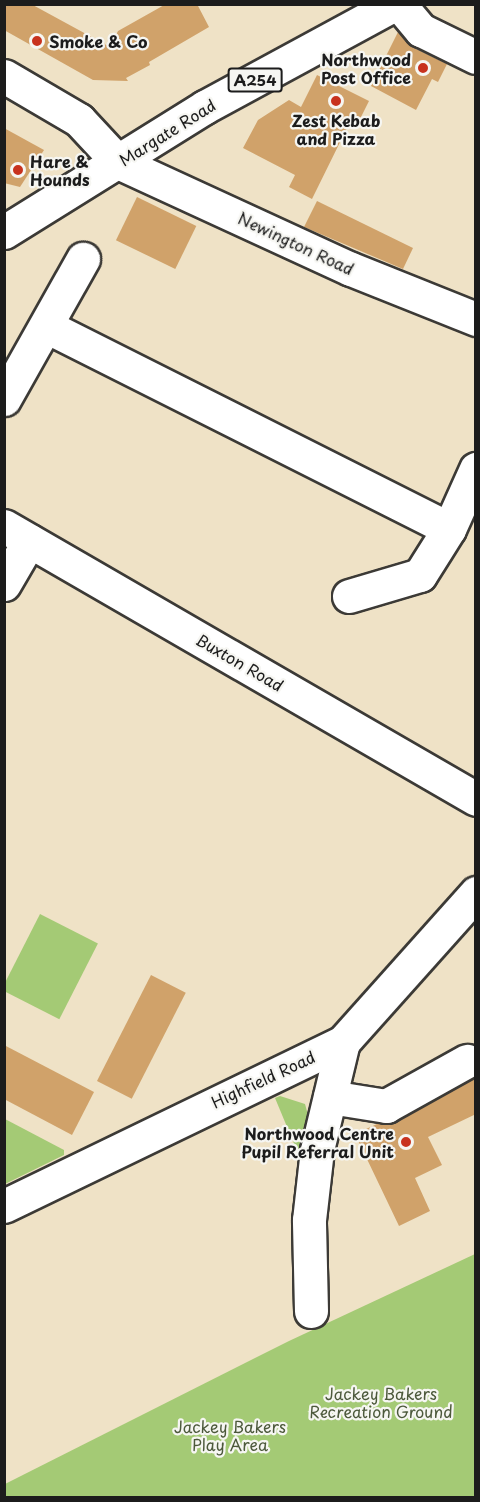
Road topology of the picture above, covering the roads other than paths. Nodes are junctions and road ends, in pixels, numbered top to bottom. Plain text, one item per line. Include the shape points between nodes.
1 (397, 4) edge
2 (476, 57) edge
3 (4, 76) edge
4 (118, 162) junction
5 (4, 231) edge
6 (83, 259) dead end
7 (476, 319) edge
8 (46, 326) junction
9 (4, 399) edge
10 (476, 469) edge
11 (449, 529) junction
12 (17, 534) edge
13 (4, 584) edge
14 (349, 596) dead end
15 (476, 799) edge
16 (476, 893) edge
17 (343, 1042) junction
18 (467, 1061) dead end
19 (330, 1097) junction
20 (4, 1206) edge
21 (311, 1311) dead end

1 - 2 street via 421,30
1 - 4 street, Margate Road / A254 via 205,107
3 - 4 street via 79,120
4 - 5 street, Margate Road / A254
4 - 7 street, Newington Road via 351,269
6 - 8 street
8 - 9 street
8 - 11 street
10 - 11 street
11 - 14 street via 420,575
12 - 13 street
12 - 15 street, Buxton Road
16 - 17 street, Highfield Road
17 - 19 street
17 - 20 street, Highfield Road
18 - 19 street via 386,1106
19 - 21 street via 317,1150 309,1220

